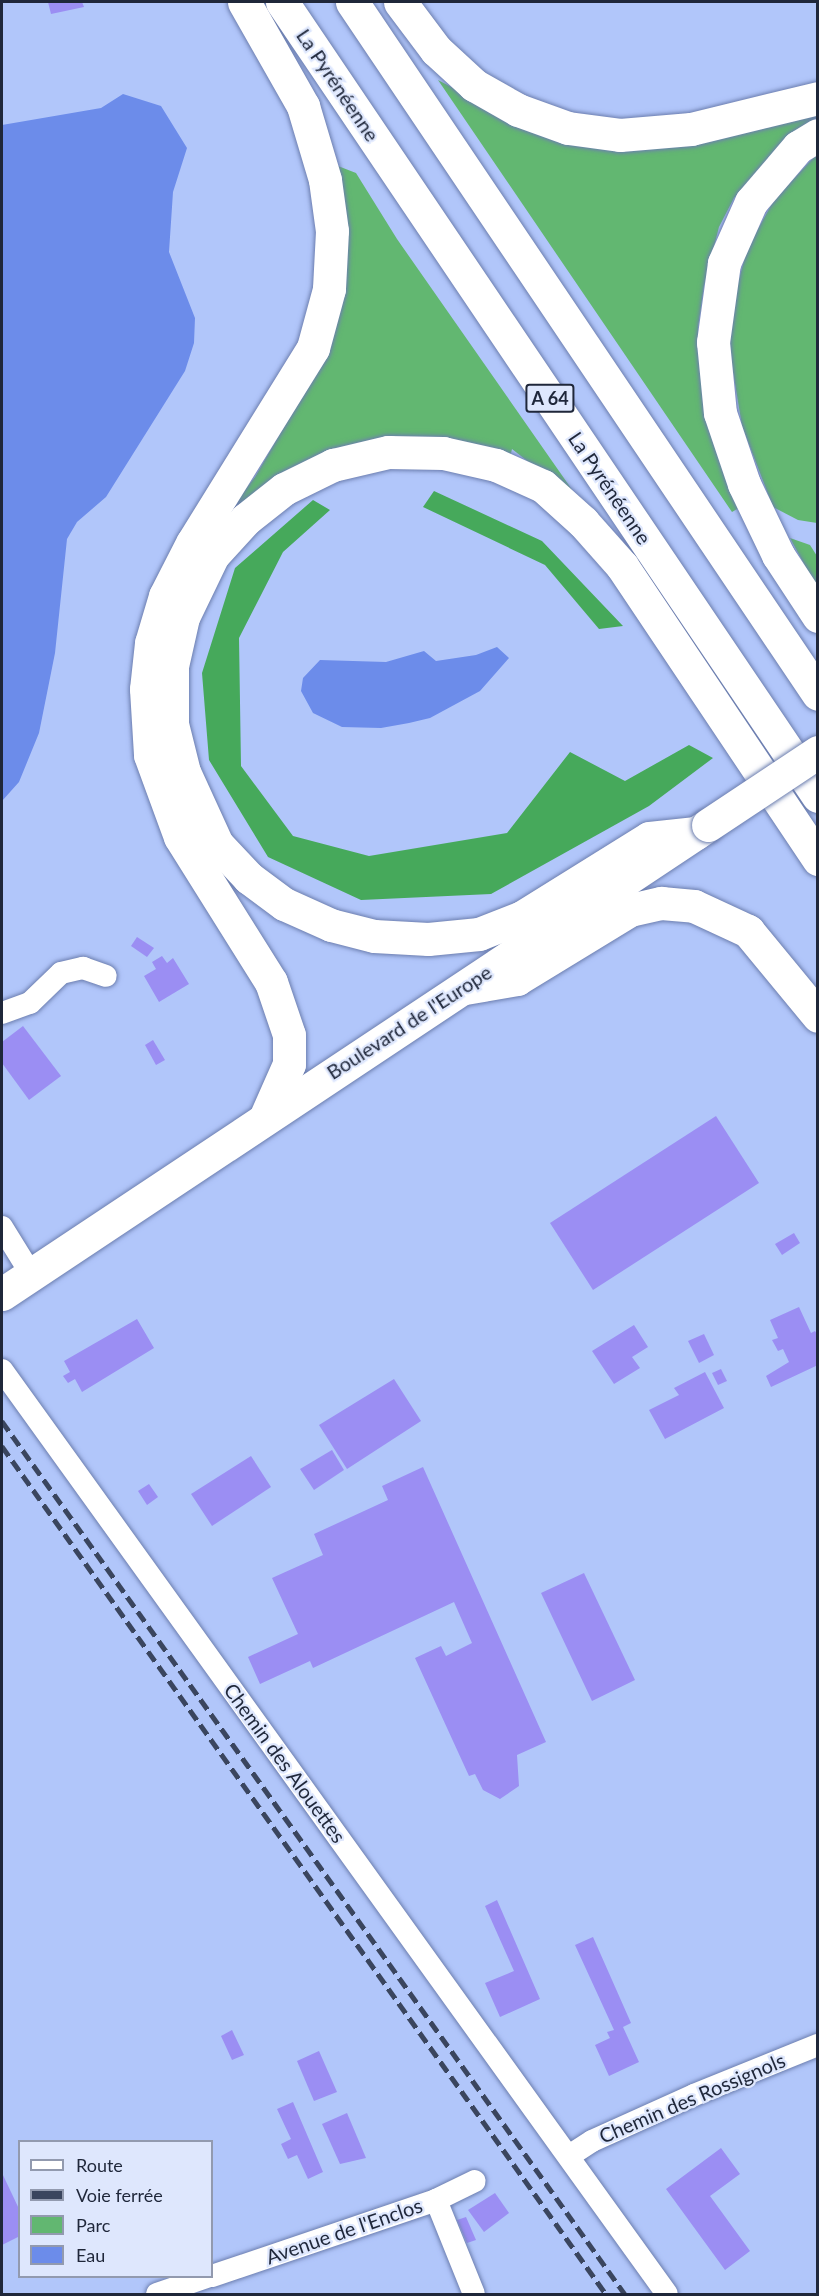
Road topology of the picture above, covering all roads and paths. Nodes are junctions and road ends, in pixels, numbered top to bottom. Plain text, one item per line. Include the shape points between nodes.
1 (244, 2) edge
2 (282, 2) edge
3 (352, 2) edge
4 (400, 2) edge
5 (818, 98) edge
6 (818, 135) edge
7 (818, 616) edge
8 (818, 694) edge
9 (818, 752) edge
10 (818, 796) edge
11 (702, 829) junction
12 (818, 859) edge
13 (106, 976) dead end
14 (465, 988) junction
15 (2, 1013) edge
16 (818, 1016) edge
17 (266, 1116) junction
18 (2, 1227) edge
19 (31, 1274) junction
20 (2, 1294) edge
21 (2, 1370) edge
22 (818, 2045) edge
23 (569, 2156) junction
24 (475, 2181) dead end
25 (436, 2200) junction
26 (213, 2275) edge
27 (205, 2278) edge
28 (157, 2295) edge
29 (474, 2295) edge
30 (667, 2295) edge

1 - 17 main road via 303,106 325,180 332,231 329,289 313,348 192,543 165,596 151,643 146,689 150,755 180,837 271,982 289,1035 289,1064
2 - 10 main road, La Pyrénéenne / A 64
3 - 8 main road, A 64
4 - 5 main road via 436,50 474,85 518,110 568,129 620,135 691,129
6 - 7 main road via 798,147 751,202 724,263 712,342 720,413 744,484 778,555
9 - 11 main road, Boulevard de l'Europe, bridge
11 - 12 main road via 649,838 522,917 479,934 428,939 374,936 332,925 284,904 249,878 217,844 184,772 172,724 172,666 183,617 213,555 246,519 284,489 333,465 388,452 443,453 496,465 543,486 583,522 622,566
11 - 14 main road, Boulevard de l'Europe
13 - 15 street via 83,968 61,973 30,1003
14 - 16 main road via 517,979 630,910 661,903 694,906 748,931
14 - 17 main road, Boulevard de l'Europe
17 - 19 main road, Boulevard de l'Europe
18 - 19 street
19 - 20 main road, Boulevard de l'Europe
21 - 23 street, Chemin des Alouettes
22 - 23 street, Chemin des Rossignols via 694,2095 591,2141
23 - 30 street, Chemin des Alouettes
24 - 25 street, Avenue de l'Enclos
25 - 26 street, Avenue de l'Enclos
25 - 29 street
27 - 28 street, Avenue de l'Enclos

